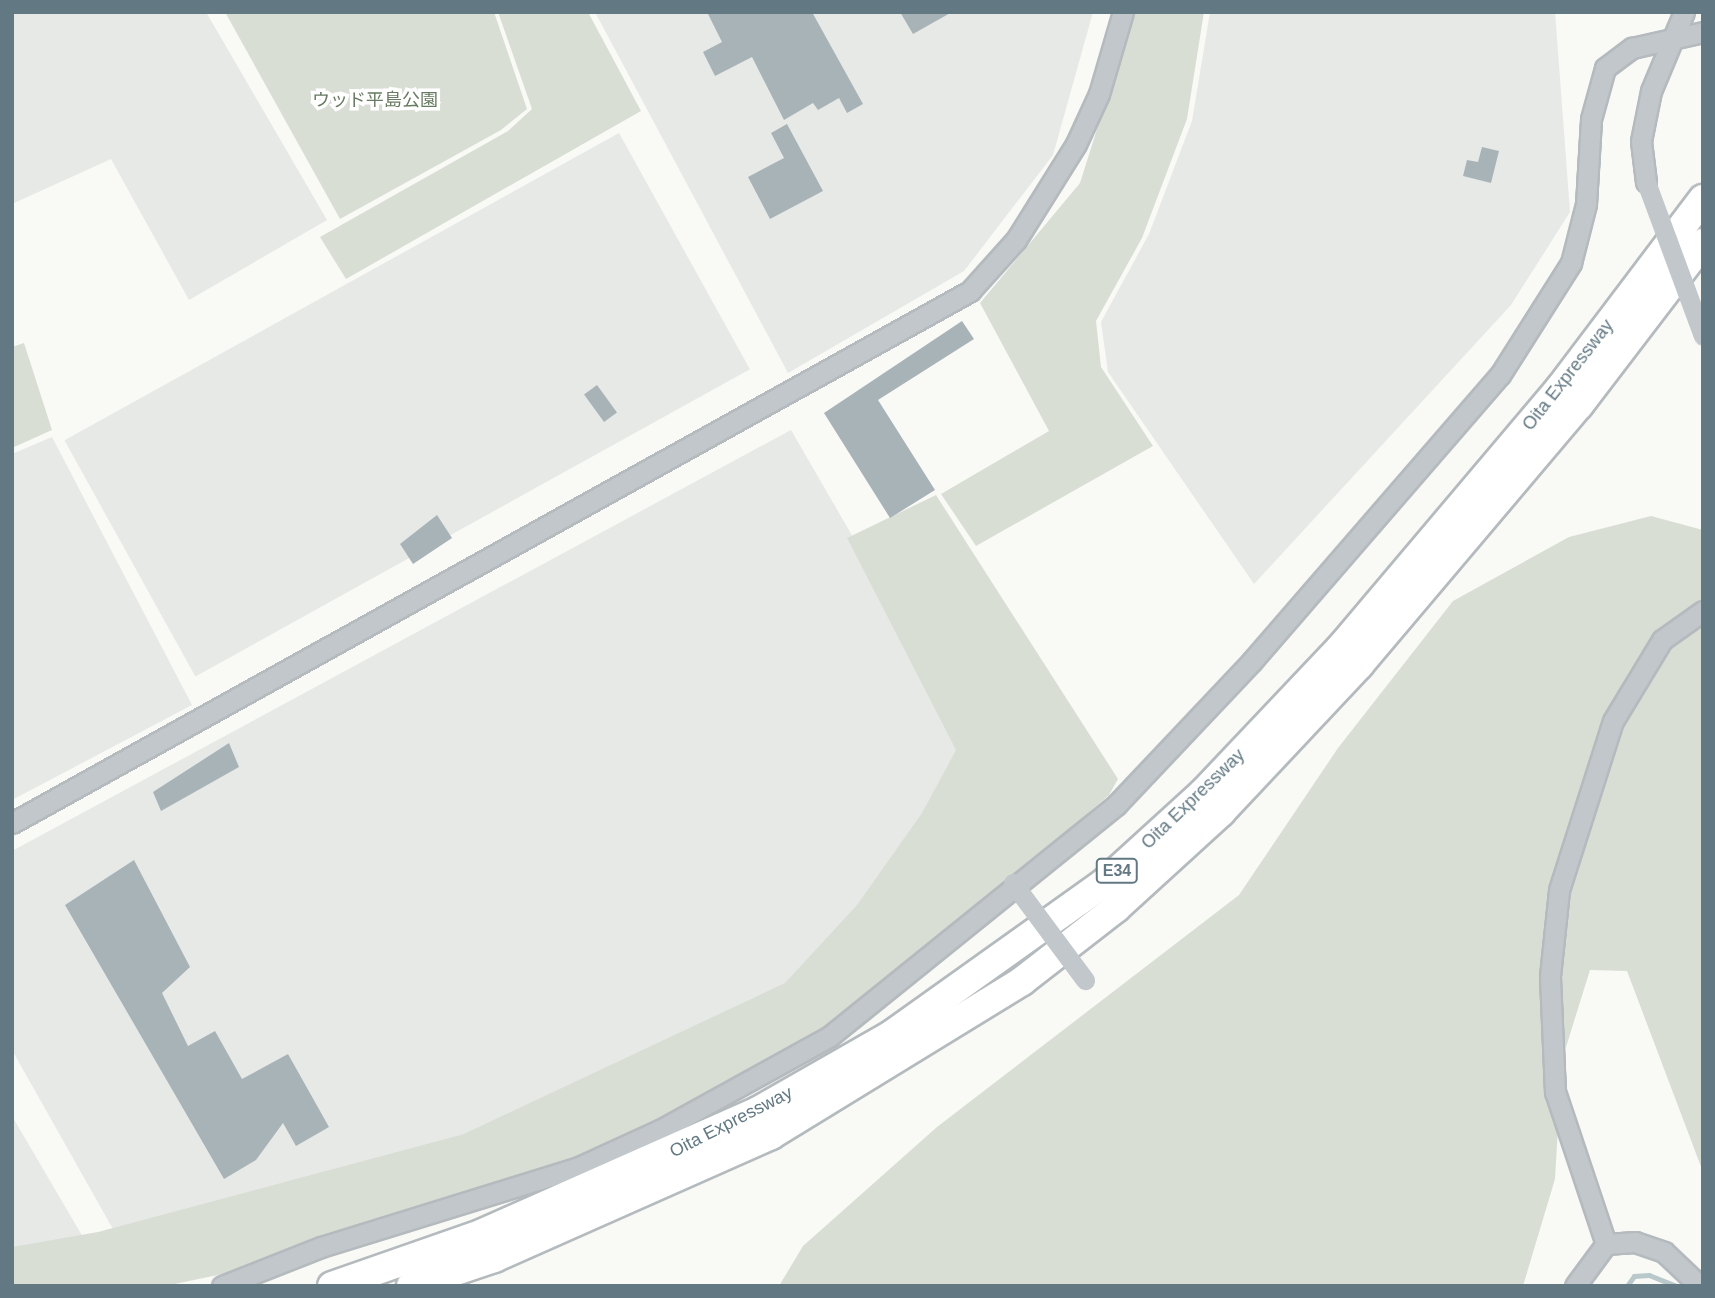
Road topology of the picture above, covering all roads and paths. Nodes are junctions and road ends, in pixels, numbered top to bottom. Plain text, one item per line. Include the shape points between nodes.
1 (1123, 12) edge
2 (1684, 12) edge
3 (1703, 32) edge
4 (1671, 36) junction
5 (1703, 199) edge
6 (1703, 243) edge
7 (1703, 336) edge
8 (1703, 611) edge
9 (12, 823) edge
10 (1013, 883) junction
11 (1085, 980) dead end
12 (1606, 1244) junction
13 (222, 1286) edge
14 (332, 1286) edge
15 (411, 1286) edge
16 (1575, 1286) edge
17 (1700, 1286) edge

1 - 9 street via 1099,94 1076,144 1016,240 970,291
2 - 4 street
3 - 4 street
4 - 7 street, bridge via 1641,141 1646,182
4 - 10 street via 1632,48 1605,68 1591,119 1586,204 1571,263 1468,416 1174,746 1116,805
5 - 14 highway, Oita Expressway / E34 via 1560,388 1342,646 1203,793 1103,884 891,1035 758,1111 483,1233
6 - 15 highway, Oita Expressway / E34 via 1579,405 1359,665 1222,812 1116,908 968,1016 771,1135 494,1258
8 - 12 street via 1662,640 1613,721 1559,890 1550,976 1555,1092
10 - 11 street, bridge
10 - 13 street via 830,1036 660,1130 579,1167 321,1247
12 - 16 street
12 - 17 street via 1635,1242 1664,1252

